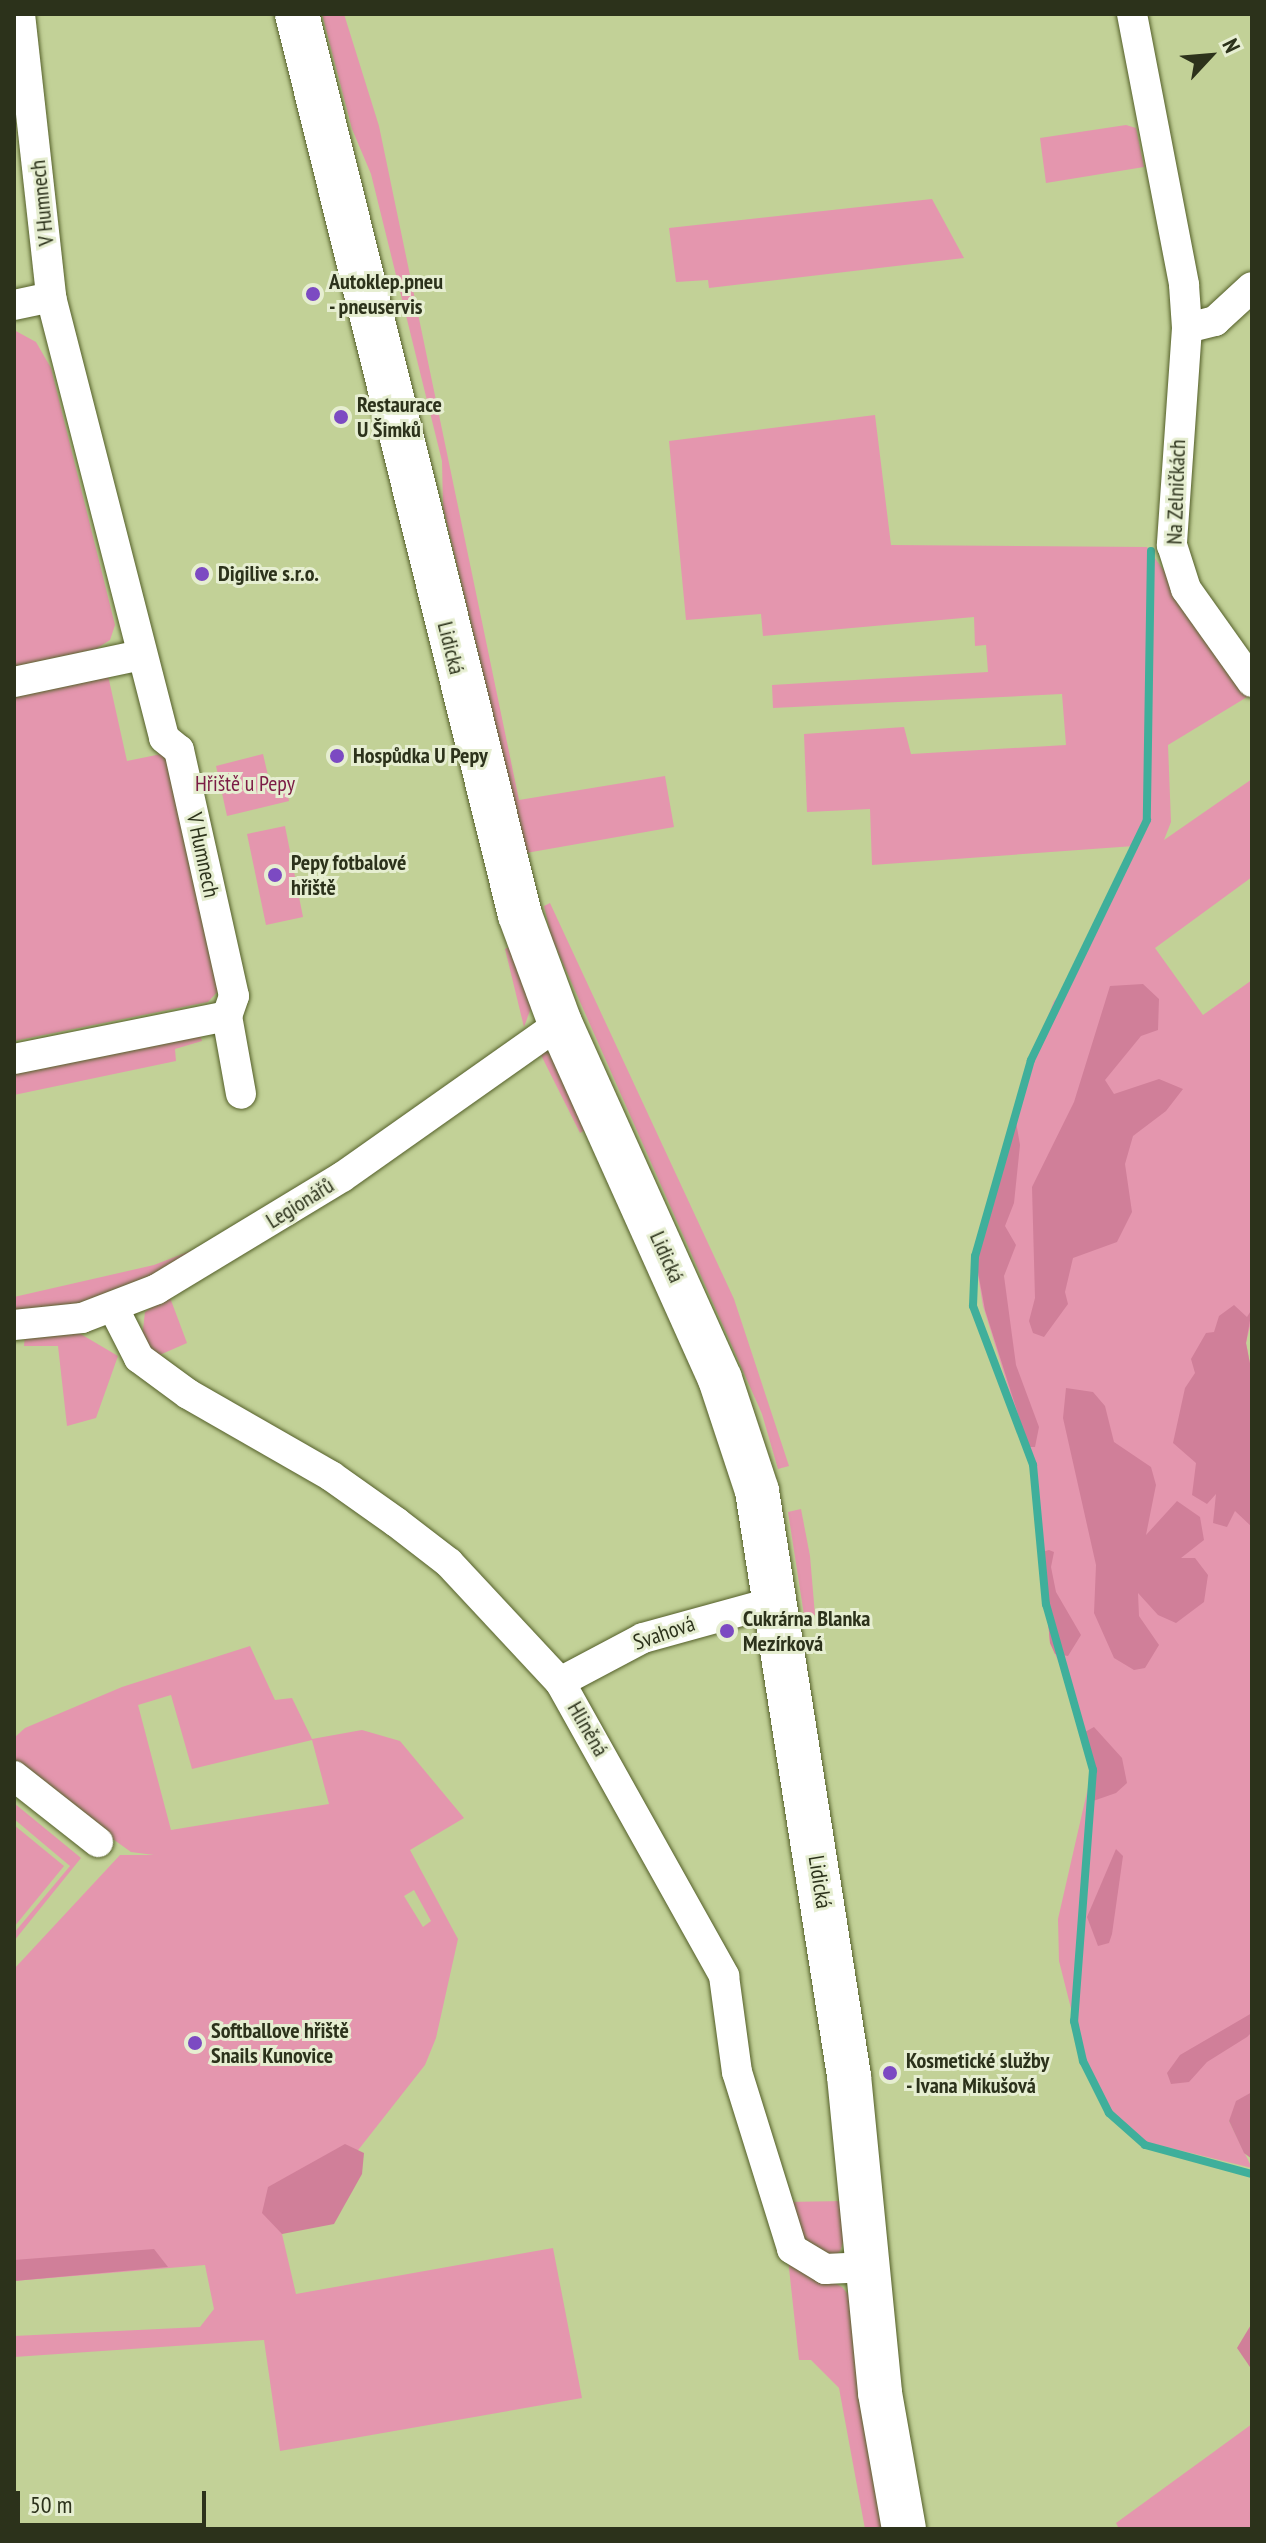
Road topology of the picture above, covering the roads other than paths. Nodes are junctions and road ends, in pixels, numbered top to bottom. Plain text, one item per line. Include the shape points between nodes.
1 (20, 14) edge
2 (297, 14) edge
3 (1132, 14) edge
4 (1252, 287) edge
5 (51, 297) junction
6 (14, 305) edge
7 (1187, 328) junction
8 (141, 655) junction
9 (14, 682) edge
10 (1252, 682) edge
11 (227, 1016) junction
12 (560, 1023) junction
13 (14, 1059) edge
14 (241, 1094) dead end
15 (114, 1309) junction
16 (14, 1325) edge
17 (777, 1601) junction
18 (560, 1682) junction
19 (14, 1776) edge
20 (98, 1842) dead end
21 (868, 2267) junction
22 (904, 2529) edge

1 - 5 street, V Humnech
2 - 12 main road, Lidická via 508,876
3 - 7 street, Na Zelničkách via 1178,240
4 - 7 street via 1215,321
5 - 6 street
5 - 8 street, V Humnech
7 - 10 street, Na Zelničkách via 1172,545 1186,589
8 - 9 street
8 - 11 street, V Humnech via 164,738 179,750 234,996
11 - 13 street
11 - 14 street, V Humnech
12 - 15 street, Legionářů via 342,1177 221,1253
12 - 17 main road, Lidická via 720,1379 757,1491
15 - 16 street, Legionářů via 67,1321
15 - 18 street, Hliněná via 139,1358 396,1522 449,1563
17 - 18 street, Svahová via 643,1638
17 - 21 main road, Lidická via 849,2076
18 - 21 street, Hliněná via 724,1976 740,2084 792,2249 825,2269
19 - 20 street
21 - 22 main road, Lidická via 884,2427

